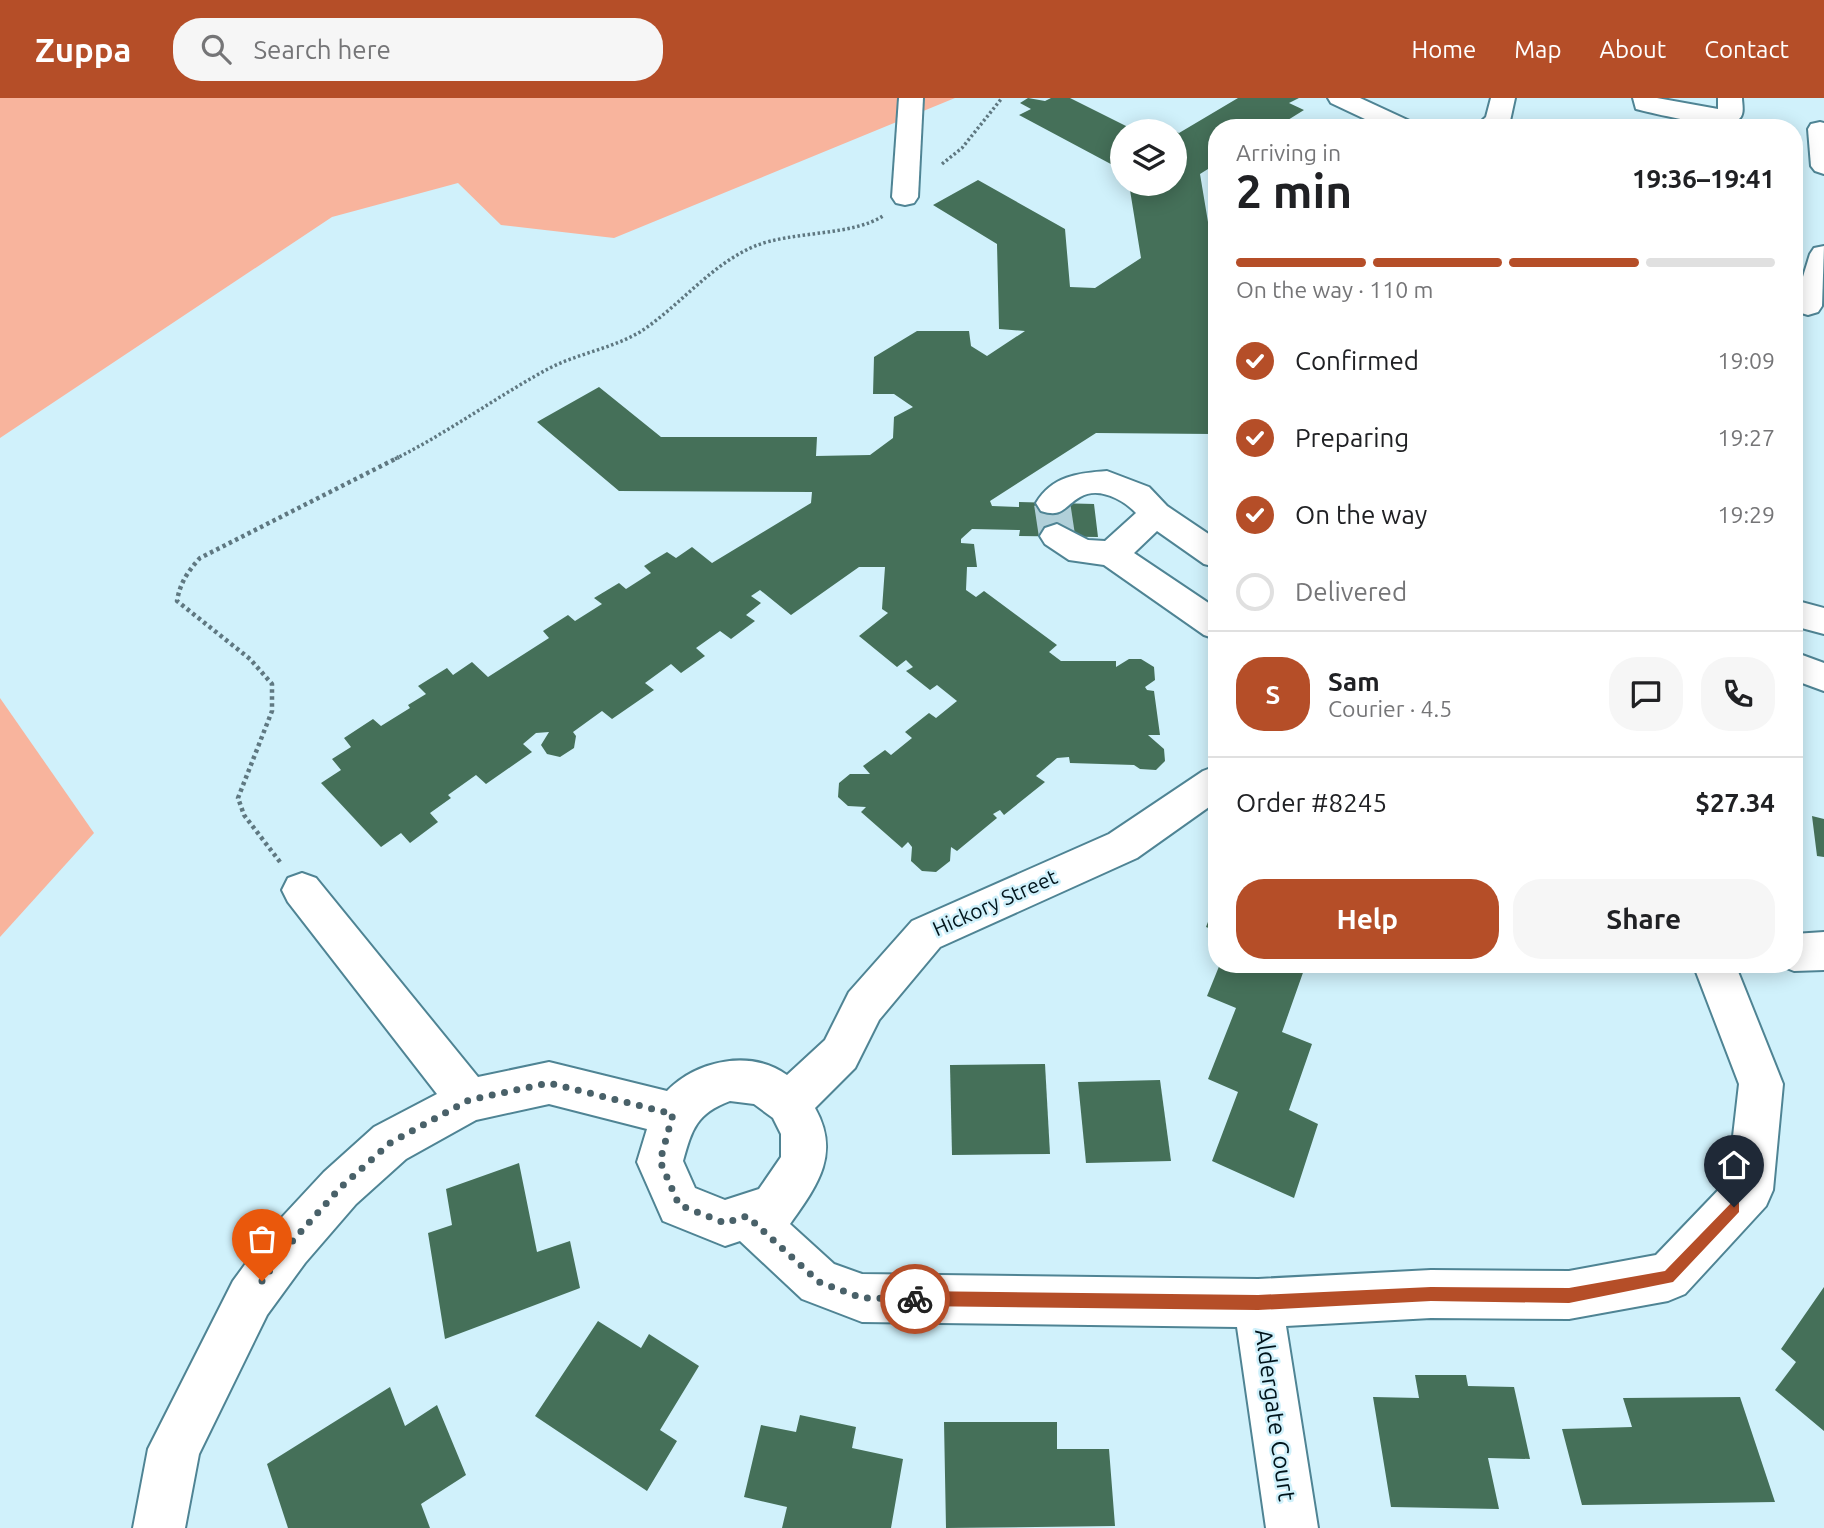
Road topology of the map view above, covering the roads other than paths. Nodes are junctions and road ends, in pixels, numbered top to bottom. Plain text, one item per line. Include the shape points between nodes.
1 (911, 98) edge
2 (1340, 98) edge
3 (1503, 98) edge
4 (1645, 98) edge
5 (1730, 98) edge
6 (1386, 119) edge
7 (1498, 119) edge
8 (1824, 130) edge
9 (1824, 166) edge
10 (905, 197) road end
11 (1824, 254) edge
12 (1808, 306) dead end
13 (1052, 503) dead end
14 (1155, 514) junction
15 (1057, 536) dead end
16 (1208, 550) edge
17 (1112, 554) junction
18 (1803, 615) edge
19 (1208, 620) edge
20 (1824, 621) edge
21 (1803, 669) edge
22 (1824, 677) edge
23 (1208, 788) edge
24 (302, 890) road end
25 (1803, 951) edge
26 (1824, 951) edge
27 (1718, 973) edge
28 (469, 1100) junction
29 (789, 1102) junction
30 (673, 1114) junction
31 (747, 1216) junction
32 (1258, 1303) junction
33 (159, 1528) edge
34 (1292, 1528) edge

1 - 10 street
2 - 6 street
3 - 7 street
4 - 5 street via 1645,104 1722,117 1730,114
8 - 9 street via 1820,129
11 - 12 street
13 - 14 street via 1074,485 1107,482 1138,495
14 - 16 street
14 - 17 street
15 - 17 street via 1081,551
17 - 19 street
18 - 20 street
21 - 22 street
23 - 29 street, Hickory Street via 1124,846 926,934 864,1006 840,1054
24 - 28 street
25 - 26 street
27 - 32 street via 1761,1084 1750,1190 1668,1277 1569,1296 1431,1294
28 - 30 street via 549,1083
28 - 33 street via 390,1143 340,1188 288,1246 250,1298 174,1449
29 - 30 street via 763,1084 730,1080 699,1091
29 - 31 street via 804,1131 803,1164 774,1207
30 - 31 street via 660,1161 679,1205 725,1223
31 - 32 street via 819,1282 862,1298
32 - 34 street, Aldergate Court

